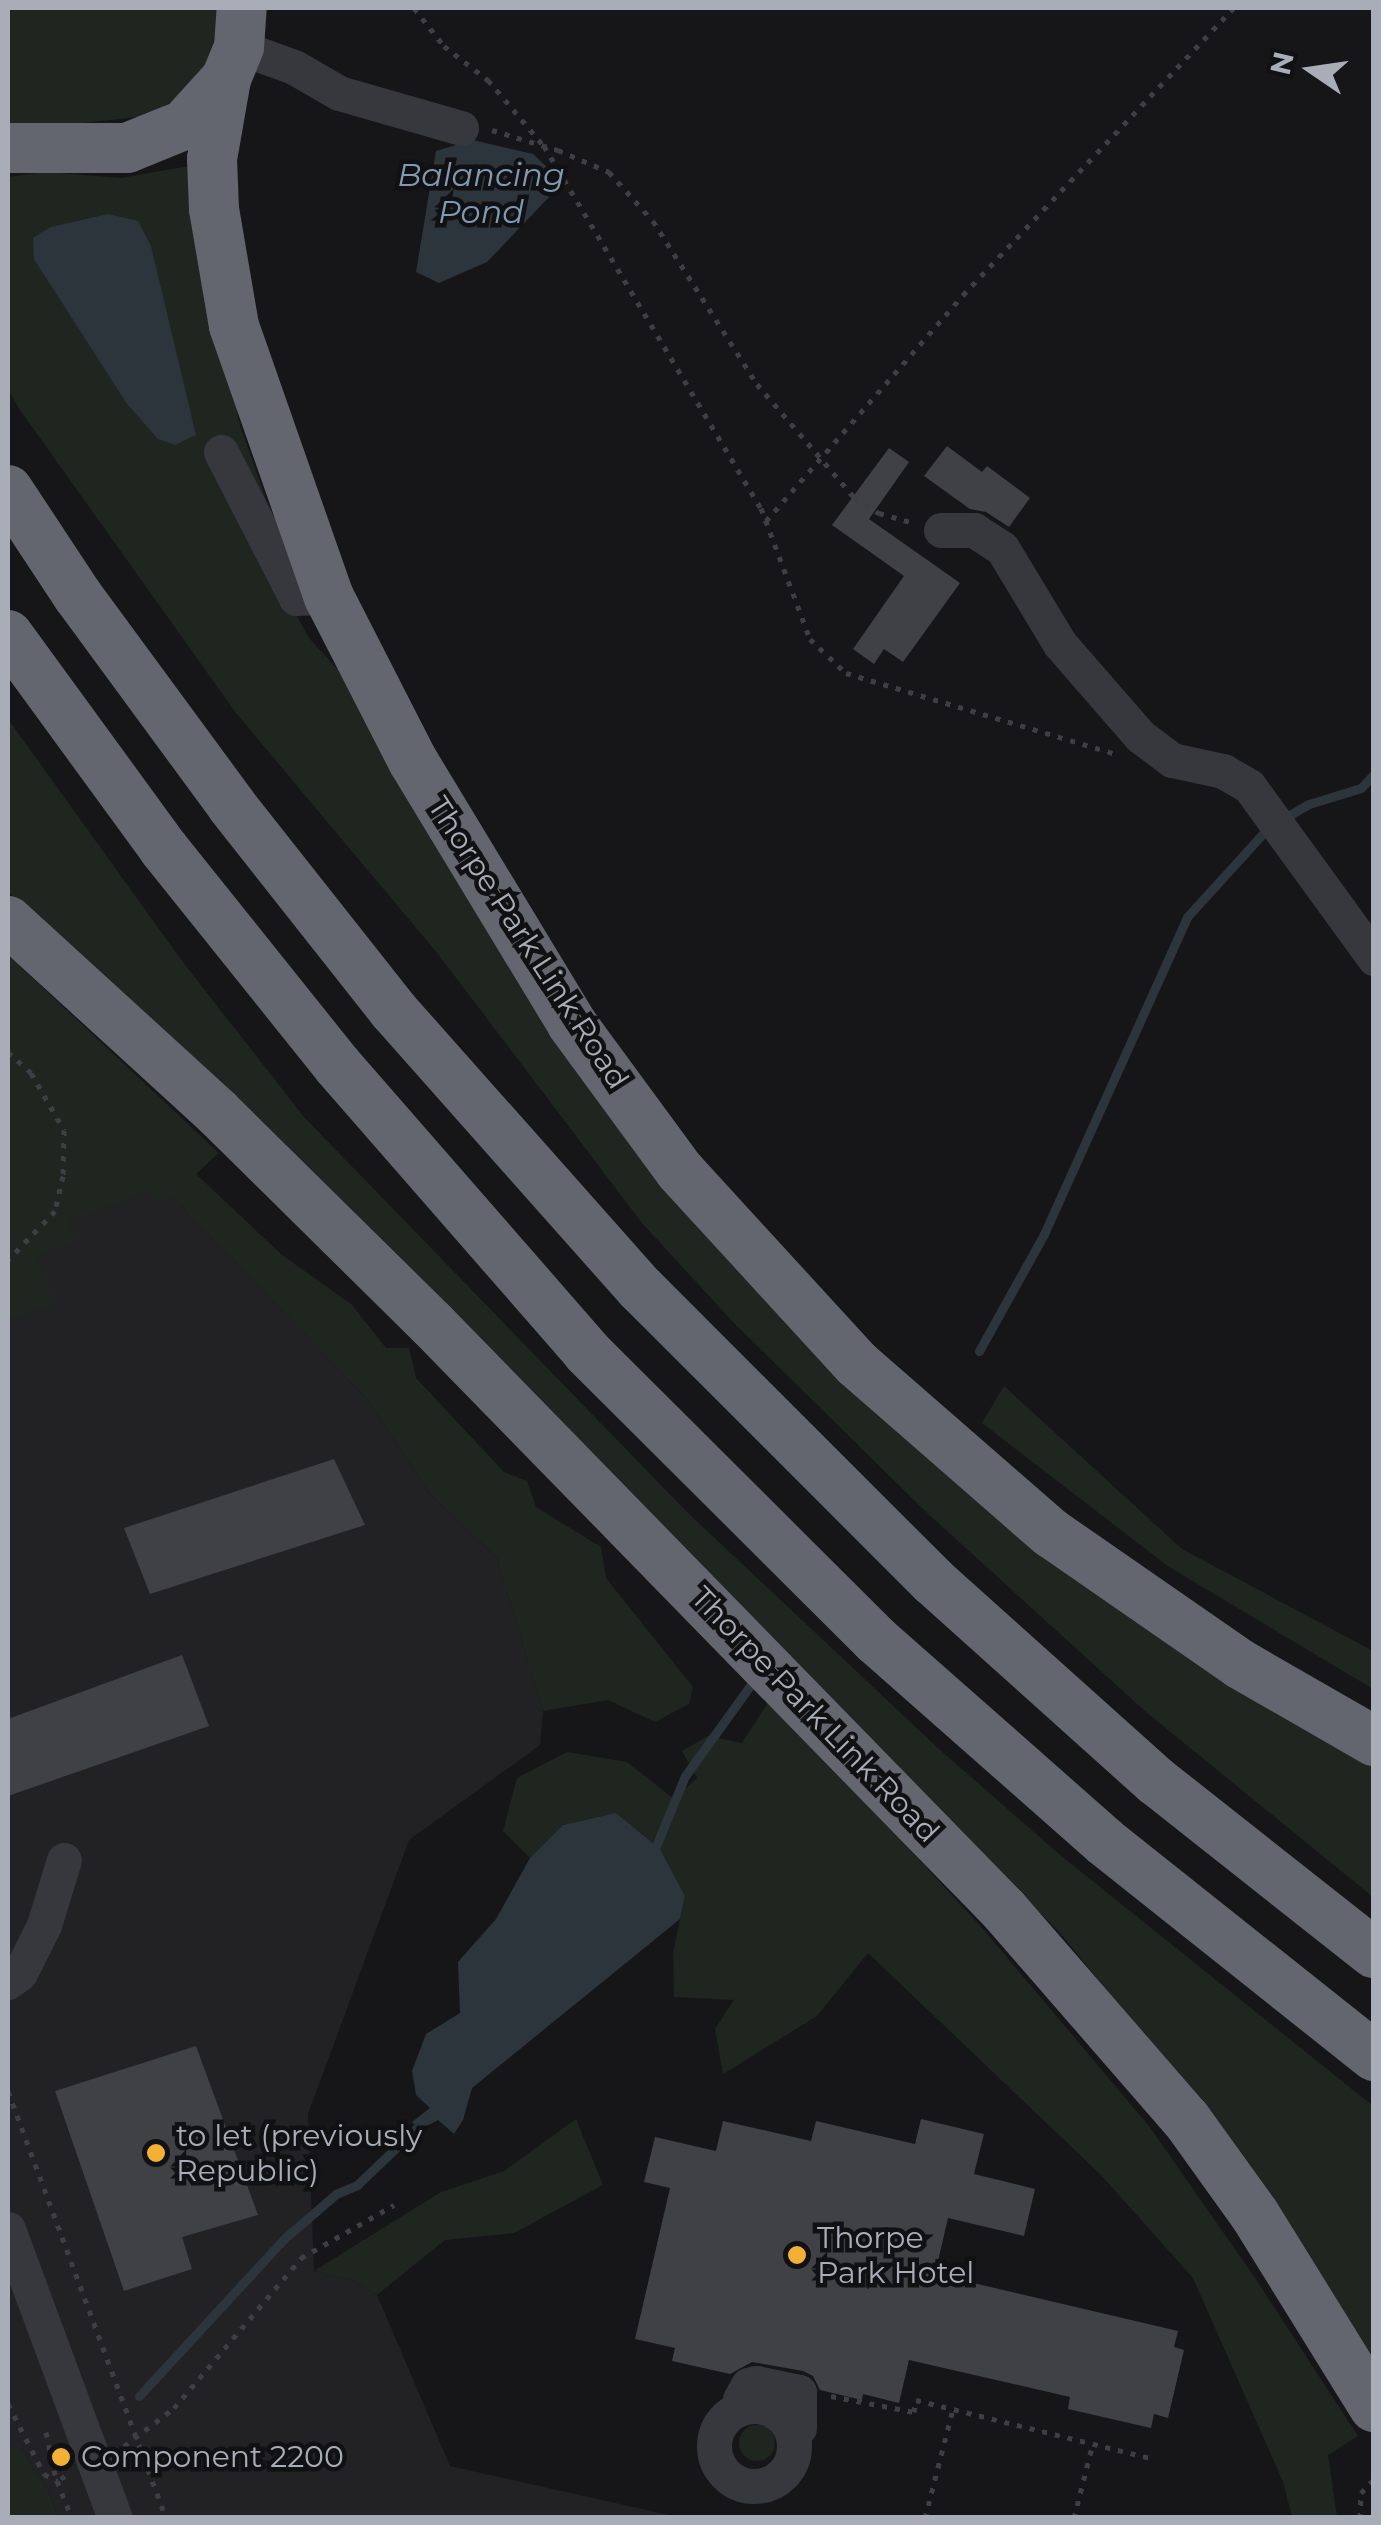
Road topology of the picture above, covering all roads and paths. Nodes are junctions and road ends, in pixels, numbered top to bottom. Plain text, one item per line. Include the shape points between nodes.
1 (414, 8) edge
2 (1233, 8) edge
3 (236, 45) edge
4 (476, 128) joint
5 (544, 146) junction
6 (8, 148) edge
7 (221, 452) dead end
8 (821, 459) junction
9 (8, 490) edge
10 (766, 521) junction
11 (941, 530) joint
12 (329, 597) junction
13 (8, 635) edge
14 (1172, 760) junction
15 (8, 921) edge
16 (1374, 958) edge
17 (8, 1052) edge
18 (8, 1260) edge
19 (1374, 1740) edge
20 (64, 1860) dead end
21 (1374, 1953) edge
22 (8, 1982) edge
23 (1374, 2056) edge
24 (8, 2092) edge
25 (394, 2205) dead end
26 (8, 2229) edge
27 (799, 2392) junction
28 (8, 2404) edge
29 (1374, 2407) edge
30 (953, 2409) junction
31 (738, 2410) junction
32 (799, 2428) dead end
33 (136, 2439) junction
34 (1093, 2444) junction
35 (1155, 2459) dead end
36 (94, 2462) junction
37 (1374, 2479) edge
38 (57, 2480) junction
39 (742, 2501) edge
40 (72, 2518) edge
41 (115, 2518) edge
42 (166, 2518) edge
43 (926, 2518) edge
44 (1074, 2518) edge
45 (1360, 2518) edge

1 - 5 path
2 - 8 path via 963,295
3 - 4 street via 339,93
3 - 6 highway via 184,125 156,140 126,148
3 - 12 highway, Thorpe Park Link Road via 212,159 214,210 234,326
4 - 5 path
5 - 8 path via 609,172 653,221 756,384
5 - 10 path
7 - 12 street via 296,598
8 - 10 path
8 - 11 path via 878,514
9 - 21 highway via 232,806 381,994 641,1288 947,1593 1156,1781
10 - 14 path via 810,638 846,673 1157,766
11 - 14 street via 974,530 1002,548 1060,644 1140,736
12 - 19 highway, Thorpe Park Link Road via 413,761 572,1024 692,1185 856,1364 1052,1534 1240,1664
13 - 23 highway via 164,849 337,1065 587,1352 876,1640 1105,1842
14 - 16 street via 1224,771 1249,786
15 - 29 highway, Thorpe Park Link Road via 218,1113 419,1311 1004,1910 1186,2119
17 - 18 path via 31,1072 64,1130 55,1212
20 - 22 street via 44,1925 20,1973
24 - 33 path
25 - 33 path via 301,2258 174,2408
26 - 36 street
27 - 30 path via 914,2412 916,2400
27 - 31 street via 748,2385
27 - 32 street
28 - 38 path via 44,2474
30 - 34 path
30 - 43 path
31 - 39 street via 723,2421 714,2446
31 - 39 street via 770,2409 794,2439 782,2475
33 - 36 path
33 - 42 path
34 - 35 path
34 - 44 path
36 - 38 path
36 - 41 street
37 - 45 path via 1360,2494
38 - 40 path

